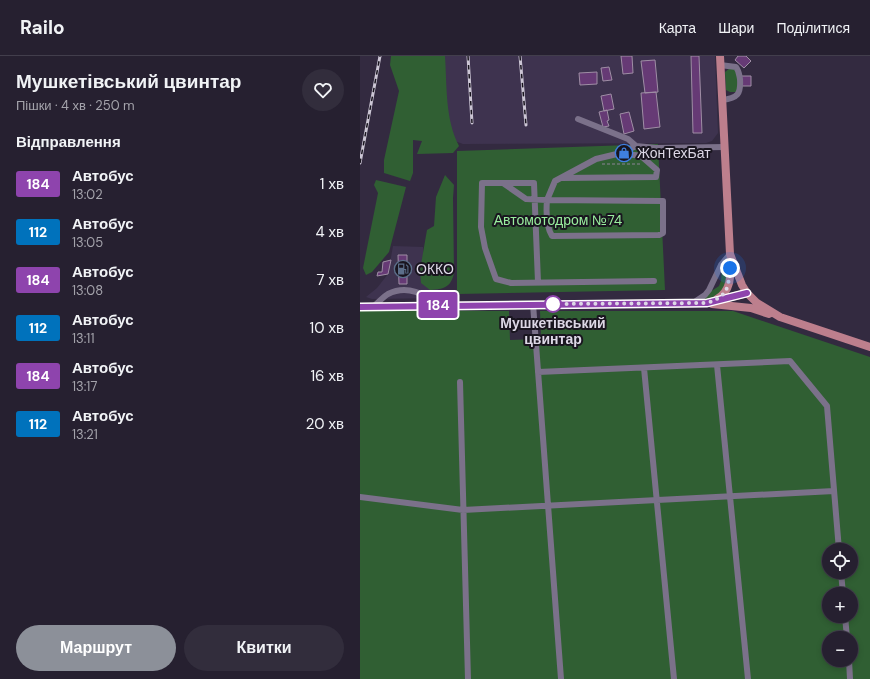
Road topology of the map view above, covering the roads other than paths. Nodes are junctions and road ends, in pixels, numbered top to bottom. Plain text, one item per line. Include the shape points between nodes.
1 (720, 56) edge
2 (720, 65) junction
3 (722, 100) junction
4 (578, 119) dead end
5 (636, 146) junction
6 (725, 147) junction
7 (621, 152) junction
8 (560, 178) junction
9 (503, 183) junction
10 (535, 199) junction
11 (547, 200) junction
12 (730, 254) junction
13 (654, 281) dead end
14 (538, 282) junction
15 (747, 293) junction
16 (693, 303) junction
17 (707, 303) junction
18 (533, 304) junction
19 (441, 305) junction
20 (374, 306) junction
21 (360, 307) edge
22 (780, 317) junction
23 (870, 347) edge
24 (717, 364) junction
25 (644, 368) junction
26 (538, 372) junction
27 (460, 382) dead end
28 (834, 491) junction
29 (360, 497) edge
30 (730, 497) junction
31 (657, 501) junction
32 (548, 506) junction
33 (463, 510) junction
34 (838, 543) edge
35 (849, 667) edge
36 (468, 679) edge
37 (560, 679) edge
38 (674, 679) edge
39 (748, 679) edge
40 (850, 679) edge

1 - 2 main road
2 - 3 main road
2 - 3 lane via 736,67 739,72 740,90 736,96
3 - 6 main road
4 - 5 lane via 628,139
5 - 6 lane
5 - 7 lane
6 - 12 main road
7 - 8 lane via 596,159
7 - 8 lane via 641,156 658,170 656,176
8 - 11 lane via 555,181
9 - 10 lane via 526,199
9 - 10 lane via 534,183
9 - 14 lane via 482,183 481,227 485,248 496,279 511,283
10 - 11 lane
10 - 14 lane
11 - 11 lane via 546,213 552,236 659,236 663,233 662,201
12 - 15 main road
12 - 16 lane via 721,265 709,290
12 - 17 main road via 727,290 722,296
13 - 14 lane
15 - 17 main road
15 - 22 main road via 757,303
16 - 17 main road
16 - 18 main road
17 - 22 main road via 751,308
18 - 19 main road
18 - 26 lane
19 - 20 main road
19 - 20 lane via 418,291 396,291 388,294
20 - 21 main road
22 - 23 main road
24 - 25 lane
24 - 28 lane via 790,361 827,406
24 - 30 lane
25 - 26 lane
25 - 31 lane
26 - 32 lane
27 - 33 lane
28 - 30 lane
28 - 34 lane
29 - 33 lane
30 - 31 lane
30 - 39 lane
31 - 32 lane
31 - 38 lane
32 - 33 lane
32 - 37 lane
33 - 36 lane
35 - 40 lane

